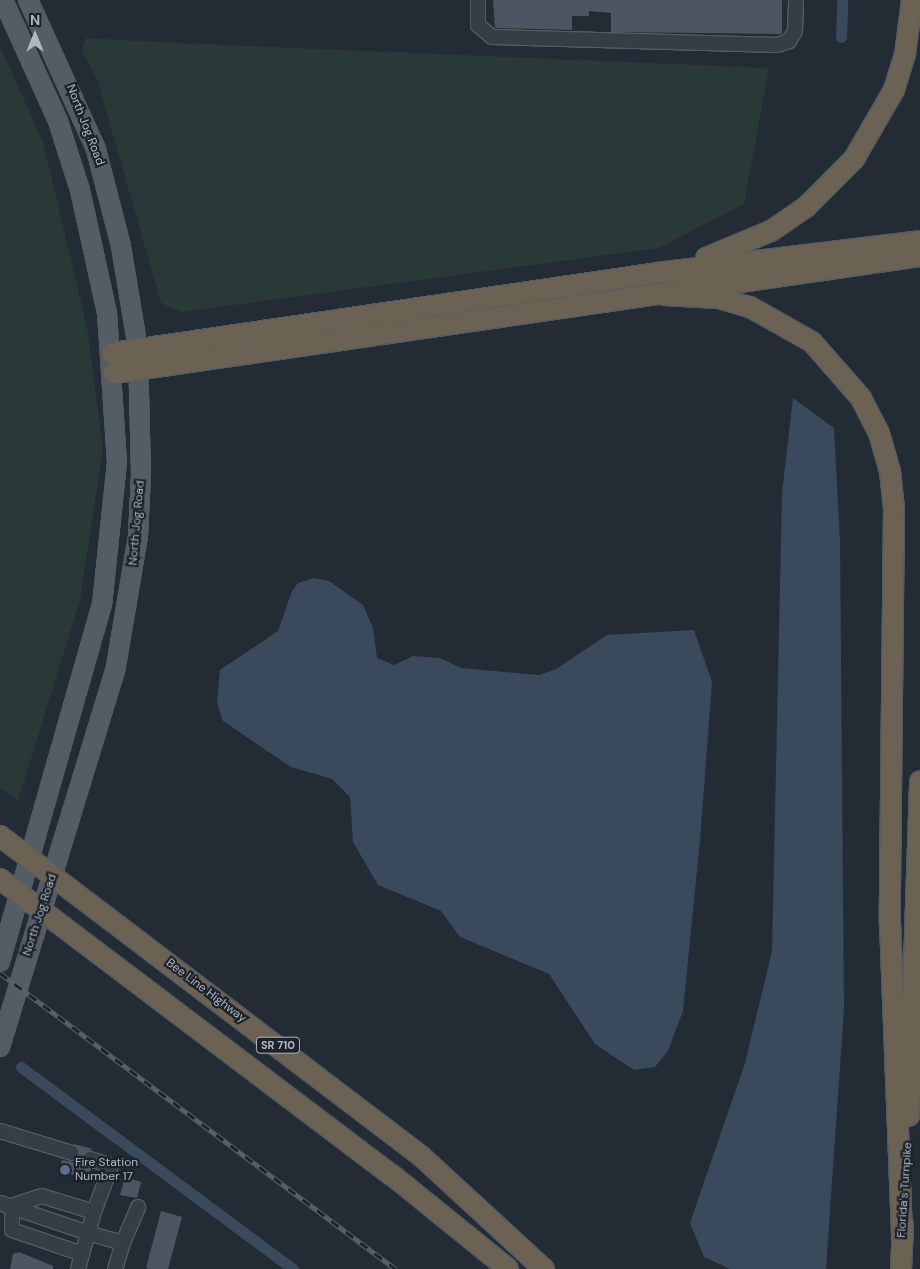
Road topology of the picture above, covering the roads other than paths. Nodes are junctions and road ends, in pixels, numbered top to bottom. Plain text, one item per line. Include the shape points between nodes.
1 (3, 0) edge
2 (28, 0) edge
3 (478, 0) edge
4 (796, 0) edge
5 (912, 0) edge
6 (916, 249) edge
7 (657, 274) junction
8 (664, 295) junction
9 (379, 314) junction
10 (382, 335) junction
11 (138, 349) junction
12 (112, 353) junction
13 (139, 370) junction
14 (114, 373) junction
15 (920, 781) edge
16 (0, 836) edge
17 (32, 860) junction
18 (52, 876) junction
19 (0, 880) edge
20 (22, 896) junction
21 (40, 909) junction
22 (0, 962) edge
23 (0, 1047) edge
24 (0, 1131) edge
25 (72, 1153) dead end
26 (90, 1159) dead end
27 (6, 1204) edge
28 (138, 1207) dead end
29 (94, 1212) junction
30 (88, 1233) junction
31 (902, 1237) junction
32 (123, 1243) junction
33 (82, 1254) junction
34 (78, 1269) edge
35 (116, 1269) edge
36 (508, 1269) edge
37 (544, 1269) edge
38 (901, 1269) edge

1 - 12 main road, North Jog Road via 58,121 80,190
2 - 11 main road, North Jog Road via 96,149 121,246
3 - 4 lane via 478,25 492,37 777,45 789,41 795,31
5 - 7 highway via 905,55 894,90 878,125 828,188 771,231 740,248
6 - 7 highway
6 - 8 highway
7 - 9 highway
8 - 10 highway
8 - 31 highway via 718,298 750,307 812,342 861,398 879,433 890,472 894,507 890,922
9 - 10 lane
9 - 11 highway
10 - 13 highway
11 - 12 highway
11 - 13 main road, North Jog Road
12 - 14 main road, North Jog Road
13 - 14 highway
13 - 18 main road, North Jog Road via 141,491 127,612 115,672
14 - 17 main road, North Jog Road via 116,490 102,605
15 - 31 highway, Florida's Turnpike
16 - 17 highway, Bee Line Highway / SR 710
17 - 18 highway, Bee Line Highway / SR 710
17 - 20 main road, North Jog Road
18 - 21 main road, North Jog Road
18 - 37 highway, Bee Line Highway / SR 710 via 421,1156
19 - 20 highway, SR 710
20 - 21 highway, SR 710
20 - 22 main road, North Jog Road
21 - 23 main road, North Jog Road
21 - 36 highway, SR 710 via 384,1169
24 - 25 lane
26 - 29 lane via 110,1166
27 - 29 lane via 42,1196
27 - 30 lane
27 - 33 lane via 12,1230
28 - 32 lane
29 - 30 lane
30 - 32 lane
30 - 33 lane
31 - 38 highway, Florida's Turnpike
32 - 35 lane
33 - 34 lane

